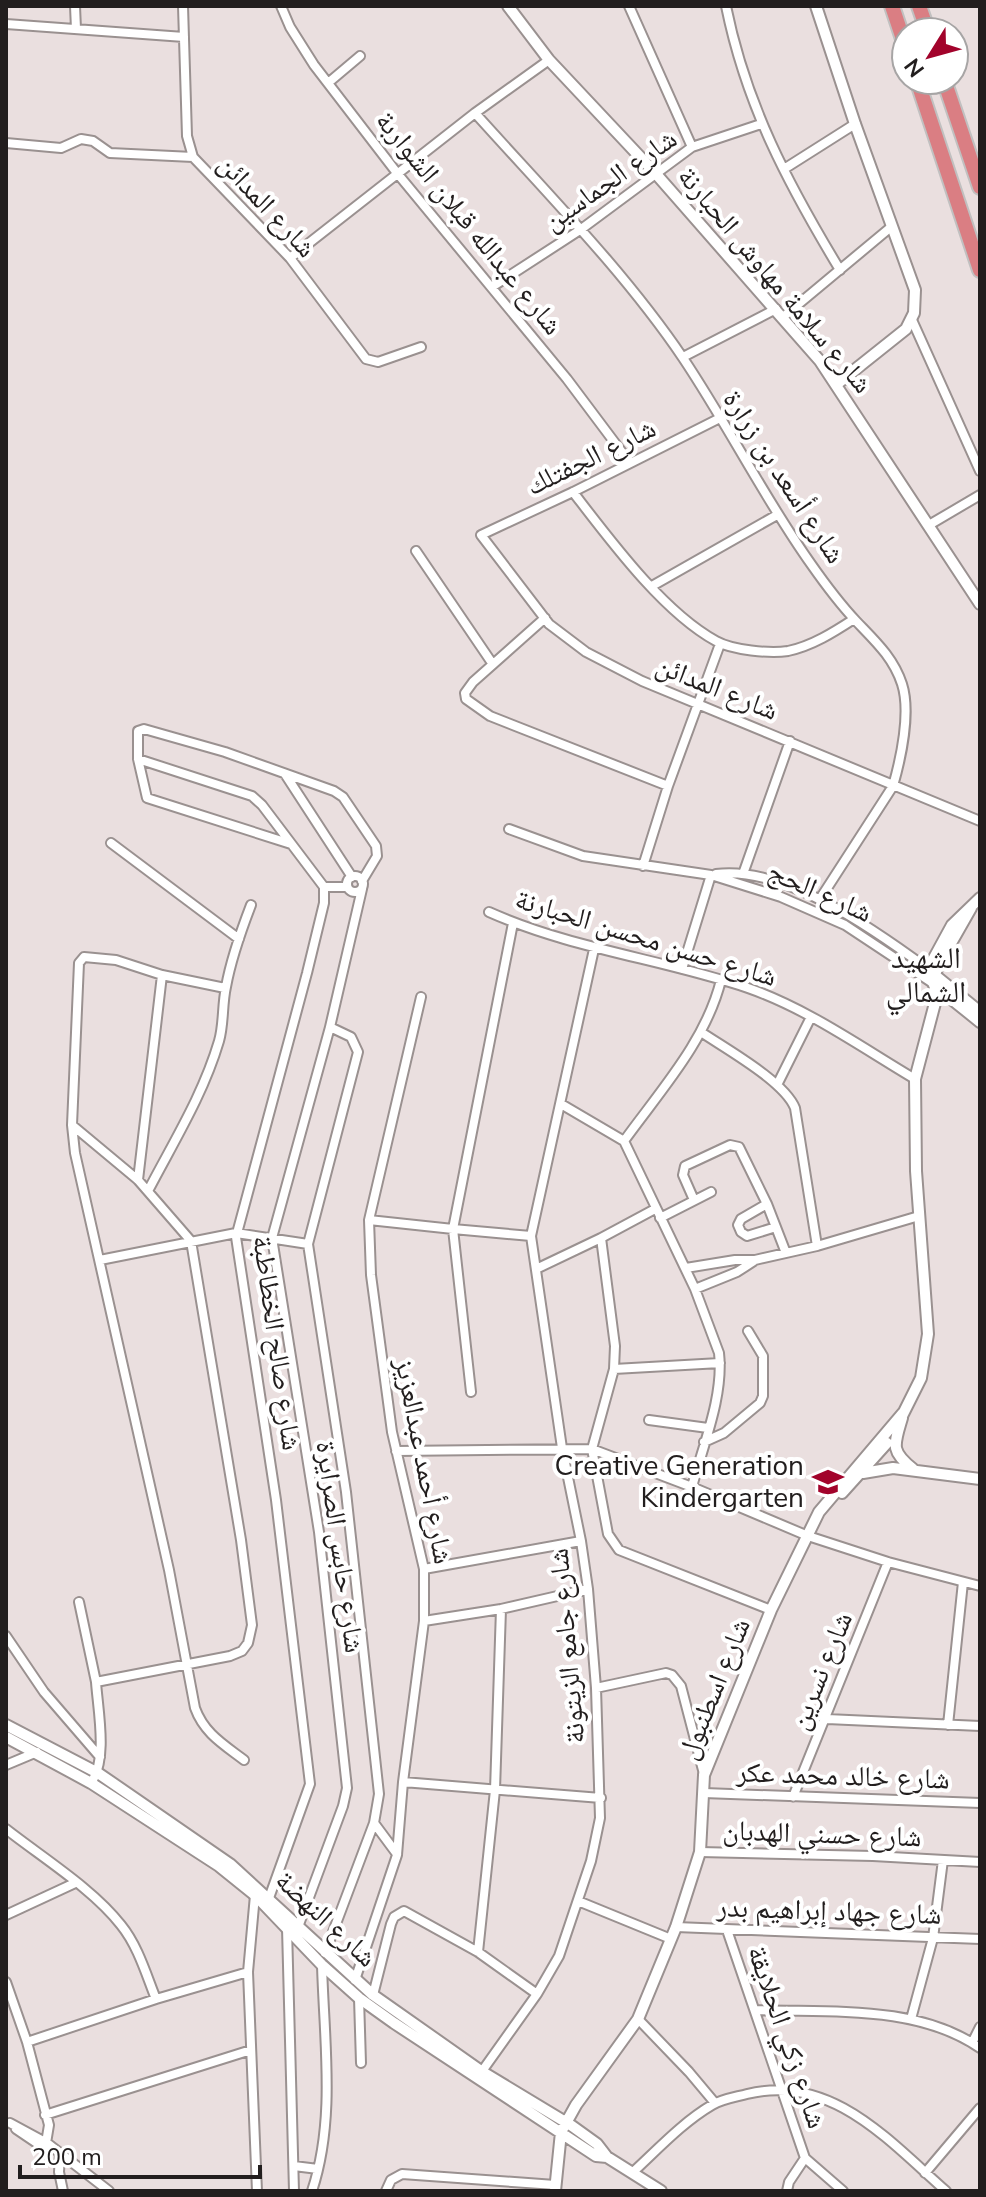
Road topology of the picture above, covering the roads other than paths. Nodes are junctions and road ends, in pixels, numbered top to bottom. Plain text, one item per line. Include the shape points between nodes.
1 (75, 6) edge
2 (183, 6) edge
3 (281, 6) edge
4 (508, 6) edge
5 (629, 6) edge
6 (726, 6) edge
7 (816, 6) edge
8 (6, 24) edge
9 (76, 29) junction
10 (184, 37) junction
11 (360, 56) dead end
12 (549, 60) junction
13 (328, 83) junction
14 (922, 96) edge
15 (949, 96) edge
16 (475, 113) junction
17 (761, 124) junction
18 (855, 124) junction
19 (6, 143) edge
20 (692, 147) junction
21 (193, 157) junction
22 (784, 169) junction
23 (397, 173) junction
24 (657, 175) junction
25 (980, 187) edge
26 (891, 227) junction
27 (580, 230) junction
28 (290, 258) junction
29 (840, 270) junction
30 (980, 270) edge
31 (492, 287) junction
32 (779, 313) junction
33 (912, 320) junction
34 (421, 347) dead end
35 (683, 357) junction
36 (837, 384) junction
37 (720, 418) junction
38 (630, 463) junction
39 (980, 471) edge
40 (573, 492) junction
41 (980, 495) edge
42 (777, 515) junction
43 (929, 525) junction
44 (481, 535) joint
45 (416, 551) dead end
46 (652, 586) junction
47 (980, 604) edge
48 (545, 618) junction
49 (854, 619) junction
50 (720, 644) junction
51 (492, 663) junction
52 (698, 703) junction
53 (790, 741) junction
54 (138, 759) junction
55 (285, 773) junction
56 (668, 786) junction
57 (893, 786) junction
58 (980, 821) edge
59 (509, 829) dead end
60 (111, 843) dead end
61 (291, 844) junction
62 (643, 866) junction
63 (743, 874) junction
64 (711, 875) junction
65 (352, 877) junction
66 (362, 885) junction
67 (324, 887) junction
68 (347, 887) junction
69 (980, 898) edge
70 (820, 899) junction
71 (251, 905) dead end
72 (976, 911) edge
73 (489, 912) dead end
74 (513, 923) junction
75 (239, 939) junction
76 (594, 949) junction
77 (682, 969) junction
78 (162, 975) junction
79 (932, 976) junction
80 (721, 980) junction
81 (225, 988) junction
82 (421, 997) dead end
83 (980, 1012) edge
84 (811, 1017) junction
85 (980, 1022) edge
86 (330, 1027) junction
87 (701, 1032) junction
88 (915, 1079) junction
89 (777, 1085) junction
90 (561, 1104) junction
91 (72, 1125) junction
92 (624, 1141) junction
93 (138, 1180) junction
94 (148, 1191) junction
95 (711, 1192) dead end
96 (694, 1200) junction
97 (767, 1204) junction
98 (658, 1213) junction
99 (919, 1216) junction
100 (369, 1220) junction
101 (776, 1227) junction
102 (453, 1229) junction
103 (236, 1233) junction
104 (531, 1236) junction
105 (272, 1238) junction
106 (601, 1238) junction
107 (191, 1241) junction
108 (308, 1244) junction
109 (817, 1246) junction
110 (786, 1253) junction
111 (100, 1260) junction
112 (755, 1260) junction
113 (686, 1268) junction
114 (536, 1269) junction
115 (695, 1289) junction
116 (748, 1331) dead end
117 (720, 1363) junction
118 (614, 1369) junction
119 (471, 1392) dead end
120 (903, 1413) junction
121 (649, 1420) dead end
122 (708, 1428) junction
123 (704, 1442) junction
124 (562, 1448) junction
125 (592, 1449) junction
126 (396, 1451) junction
127 (876, 1457) junction
128 (862, 1467) junction
129 (913, 1469) junction
130 (980, 1479) edge
131 (692, 1487) junction
132 (808, 1536) junction
133 (581, 1541) junction
134 (888, 1562) junction
135 (424, 1569) junction
136 (963, 1582) junction
137 (980, 1586) edge
138 (588, 1589) junction
139 (79, 1602) dead end
140 (501, 1609) junction
141 (771, 1610) junction
142 (424, 1621) junction
143 (6, 1636) edge
144 (186, 1662) junction
145 (96, 1682) junction
146 (596, 1688) junction
147 (827, 1719) junction
148 (6, 1725) edge
149 (948, 1725) junction
150 (980, 1726) edge
151 (6, 1737) edge
152 (37, 1752) junction
153 (101, 1758) junction
154 (244, 1760) dead end
155 (6, 1765) edge
156 (98, 1773) junction
157 (704, 1775) junction
158 (403, 1782) junction
159 (91, 1783) junction
160 (495, 1790) junction
161 (704, 1793) junction
162 (793, 1797) junction
163 (601, 1798) junction
164 (980, 1803) edge
165 (374, 1823) junction
166 (6, 1829) edge
167 (700, 1852) junction
168 (397, 1855) junction
169 (943, 1860) junction
170 (980, 1862) edge
171 (75, 1883) junction
172 (255, 1895) junction
173 (269, 1898) junction
174 (578, 1901) junction
175 (6, 1915) edge
176 (292, 1927) junction
177 (676, 1927) junction
178 (727, 1930) junction
179 (933, 1938) junction
180 (671, 1939) junction
181 (980, 1939) edge
182 (478, 1952) junction
183 (325, 1953) junction
184 (322, 1965) junction
185 (248, 1972) junction
186 (355, 1980) junction
187 (6, 1982) edge
188 (537, 1994) junction
189 (373, 1995) junction
190 (359, 1998) junction
191 (156, 1999) junction
192 (756, 2010) junction
193 (638, 2019) junction
194 (911, 2019) junction
195 (980, 2027) edge
196 (27, 2042) junction
197 (976, 2046) edge
198 (251, 2050) junction
199 (361, 2063) dead end
200 (479, 2074) junction
201 (781, 2090) junction
202 (715, 2103) junction
203 (980, 2108) edge
204 (46, 2116) junction
205 (8, 2122) edge
206 (565, 2132) junction
207 (42, 2143) junction
208 (62, 2156) junction
209 (805, 2158) junction
210 (294, 2166) junction
211 (318, 2169) junction
212 (633, 2172) junction
213 (925, 2173) junction
214 (498, 2186) edge
215 (555, 2188) edge
216 (63, 2191) edge
217 (109, 2191) edge
218 (257, 2191) edge
219 (294, 2191) edge
220 (312, 2191) edge
221 (386, 2191) edge
222 (661, 2191) edge
223 (787, 2191) edge
224 (843, 2191) edge
225 (946, 2191) edge

1 - 9 street
2 - 10 street, شارع المدائن
3 - 13 street, شارع عبدالله قبلان الشواربة
4 - 12 street, شارع سلامة مهاوش الحبارنة
5 - 20 street
6 - 17 street
7 - 18 street
8 - 9 street
9 - 10 street
10 - 21 street, شارع المدائن via 187,136
11 - 13 street
12 - 16 street
12 - 24 street, شارع سلامة مهاوش الحبارنة
13 - 23 street, شارع عبدالله قبلان الشواربة
14 - 30 highway
15 - 25 highway
16 - 23 street
16 - 27 street, شارع أسعد بن زرارة
17 - 20 street, شارع الجماسين
17 - 22 street
18 - 22 street
18 - 26 street
19 - 21 street via 61,148 81,139 110,153
20 - 24 street, شارع الجماسين
21 - 28 street, شارع المدائن
22 - 29 street
23 - 28 street
23 - 31 street, شارع عبدالله قبلان الشواربة
24 - 27 street, شارع الجماسين
24 - 32 street, شارع سلامة مهاوش الحبارنة
26 - 29 street
26 - 33 street via 915,290
27 - 31 street, شارع الجماسين
27 - 35 street, شارع أسعد بن زرارة
28 - 34 street, شارع المدائن via 366,359 378,362
29 - 32 street
31 - 38 street, شارع عبدالله قبلان الشواربة
32 - 35 street
32 - 36 street, شارع سلامة مهاوش الحبارنة
33 - 36 street
33 - 39 street
35 - 37 street, شارع أسعد بن زرارة
36 - 43 street, شارع سلامة مهاوش الحبارنة
37 - 38 street, شارع الجفتلك
37 - 42 street, شارع أسعد بن زرارة
38 - 40 street, شارع الجفتلك
40 - 44 street, شارع الجفتلك
40 - 46 street
41 - 43 street
42 - 46 street
42 - 49 street, شارع أسعد بن زرارة
43 - 47 street, شارع سلامة مهاوش الحبارنة
44 - 48 street, شارع المدائن
45 - 51 street
46 - 50 street via 692,626
48 - 51 street
48 - 52 street, شارع المدائن via 586,652
49 - 50 street via 785,652
49 - 57 street, شارع أسعد بن زرارة via 887,652 902,684 902,747
50 - 52 street
51 - 56 street via 465,693 470,704
52 - 53 street, شارع المدائن
52 - 56 street
53 - 57 street, شارع المدائن
53 - 63 street
54 - 55 street via 137,734 144,729
54 - 61 street via 252,796
54 - 61 street via 149,799
55 - 65 street
55 - 66 street, شارع حابس الصرايرة via 343,797 376,846 377,856
56 - 62 street
57 - 58 street, شارع المدائن
57 - 70 street, شارع أسعد بن زرارة
59 - 62 street, شارع الحج via 583,856
60 - 75 street
61 - 67 street
62 - 64 street, شارع الحج
63 - 64 street, شارع الحج
63 - 70 street, شارع الحج
64 - 77 street
64 - 79 street, شارع الحج via 815,910
65 - 66 street
65 - 68 street
66 - 68 street via 354,893
66 - 86 street, شارع حابس الصرايرة
67 - 68 street
67 - 103 street, شارع صالح الخطاطبة via 307,973
69 - 72 street, شارع اسطنبول
70 - 79 street, شارع الحج
71 - 75 street
72 - 79 street, شارع اسطنبول via 947,933
73 - 74 street, شارع حسن محسن الحبارنة
74 - 76 street, شارع حسن محسن الحبارنة
74 - 102 street
75 - 81 street
76 - 77 street, شارع حسن محسن الحبارنة
76 - 90 street, شارع جامع الزيتونة
77 - 80 street, شارع حسن محسن الحبارنة
78 - 81 street
78 - 91 street via 116,960 80,959
78 - 93 street
79 - 83 street, شارع الحج
79 - 85 street, شارع الحج
79 - 88 street, شارع اسطنبول via 935,1003
80 - 84 street, شارع حسن محسن الحبارنة
80 - 87 street
81 - 94 street via 219,1040 206,1077
82 - 100 street, شارع أحمد عبدالعزيز
84 - 88 street, شارع حسن محسن الحبارنة
84 - 89 street
86 - 105 street, شارع حابس الصرايرة
86 - 108 street via 351,1037 358,1052
87 - 89 street
87 - 92 street
88 - 99 street, شارع اسطنبول
89 - 109 street via 795,1108
90 - 92 street
90 - 104 street, شارع جامع الزيتونة
91 - 93 street
91 - 111 street
92 - 98 street
93 - 94 street
94 - 107 street
95 - 96 street
96 - 97 street via 683,1175 685,1166 735,1144
96 - 98 street
97 - 101 street
97 - 101 street via 738,1225 747,1236
98 - 106 street
98 - 113 street
99 - 109 street
99 - 120 street, شارع اسطنبول via 928,1334 921,1378
100 - 102 street
100 - 126 street, شارع أحمد عبدالعزيز via 377,1328
101 - 110 street
102 - 104 street
102 - 119 street
103 - 105 street
103 - 107 street
103 - 173 street, شارع صالح الخطاطبة via 276,1500 310,1784
104 - 114 street, شارع جامع الزيتونة
105 - 108 street
105 - 176 street, شارع حابس الصرايرة via 319,1532 347,1788
106 - 114 street
106 - 118 street
107 - 111 street
107 - 144 street via 252,1625 242,1651
108 - 165 street via 346,1492 379,1794
109 - 110 street
110 - 112 street
111 - 144 street
112 - 113 street
112 - 115 street
113 - 115 street
114 - 124 street, شارع جامع الزيتونة
115 - 117 street
116 - 123 street via 763,1356 763,1396 724,1433
117 - 118 street
117 - 122 street
118 - 125 street
120 - 127 street, شارع اسطنبول
120 - 128 street, شارع اسطنبول
120 - 129 street via 895,1450
121 - 122 street
122 - 123 street
123 - 131 street
124 - 125 street
124 - 126 street
124 - 133 street, شارع جامع الزيتونة
125 - 131 street
125 - 141 street via 608,1534 619,1550
126 - 135 street, شارع أحمد عبدالعزيز
127 - 128 street
127 - 129 street
128 - 129 street
128 - 132 street, شارع اسطنبول
129 - 130 street
131 - 132 street
132 - 134 street
132 - 141 street, شارع اسطنبول
133 - 135 street
133 - 138 street, شارع جامع الزيتونة
134 - 136 street
134 - 147 street, شارع نسرين
135 - 142 street, شارع أحمد عبدالعزيز
136 - 137 street
136 - 149 street
138 - 140 street
138 - 146 street, شارع جامع الزيتونة
139 - 145 street
140 - 142 street
140 - 160 street
141 - 157 street, شارع اسطنبول
142 - 158 street, شارع أحمد عبدالعزيز
143 - 153 street via 44,1692
144 - 145 street
144 - 154 street via 200,1723
145 - 153 street
146 - 157 street via 672,1675 681,1686
146 - 163 street, شارع جامع الزيتونة
147 - 149 street
147 - 162 street, شارع نسرين
148 - 156 street, شارع النهضة
149 - 150 street
151 - 152 street, شارع النهضة
152 - 155 street
152 - 159 street, شارع النهضة
153 - 156 street
156 - 159 street
156 - 173 street, شارع النهضة via 230,1864
157 - 161 street, شارع اسطنبول
158 - 160 street
158 - 168 street, شارع أحمد عبدالعزيز
159 - 172 street, شارع النهضة
160 - 163 street
160 - 182 street
161 - 162 street, شارع خالد محمد عكر
161 - 167 street, شارع اسطنبول
162 - 164 street, شارع خالد محمد عكر
163 - 174 street, شارع جامع الزيتونة
165 - 168 street
165 - 183 street
166 - 171 street
167 - 169 street, شارع حسني الهدبان
167 - 177 street, شارع اسطنبول
168 - 186 street, شارع أحمد عبدالعزيز
169 - 170 street, شارع حسني الهدبان
169 - 179 street, شارع حسني الهدبان
171 - 175 street
171 - 191 street via 120,1924
172 - 176 street, شارع النهضة
172 - 185 street
173 - 176 street, شارع النهضة
174 - 180 street
174 - 188 street, شارع جامع الزيتونة via 559,1956
176 - 183 street, شارع النهضة
176 - 184 street, شارع النهضة
176 - 210 street
177 - 178 street, شارع جهاد إبراهيم بدر
177 - 180 street, شارع اسطنبول
178 - 179 street, شارع جهاد إبراهيم بدر
178 - 192 street, شارع زكي الحلايقة
179 - 181 street, شارع جهاد إبراهيم بدر
179 - 194 street, شارع حسني الهدبان
180 - 193 street, شارع اسطنبول
182 - 188 street
182 - 189 street via 404,1911 391,1924
183 - 186 street, شارع النهضة
184 - 190 street, شارع النهضة
184 - 211 street via 327,2126
185 - 191 street
185 - 198 street
186 - 189 street, شارع النهضة
187 - 196 street
188 - 200 street, شارع جامع الزيتونة
189 - 200 street, شارع النهضة
190 - 199 street
190 - 200 street, شارع النهضة
191 - 196 street
192 - 194 street
192 - 201 street, شارع زكي الحلايقة
193 - 202 street
193 - 206 street, شارع اسطنبول
194 - 197 street
195 - 197 street
196 - 204 street
198 - 204 street
198 - 218 street
200 - 206 street, شارع النهضة
201 - 202 street
201 - 209 street, شارع زكي الحلايقة
201 - 213 street via 848,2109
202 - 212 street
203 - 213 street
204 - 207 street via 50,2131
205 - 207 street
206 - 212 street, شارع النهضة via 597,2144 607,2157
206 - 215 street, شارع اسطنبول
207 - 208 street
208 - 216 street
208 - 217 street
209 - 223 street
209 - 224 street
210 - 211 street
210 - 219 street
211 - 220 street
212 - 222 street, شارع النهضة
213 - 225 street
214 - 215 street
214 - 221 street via 402,2174

